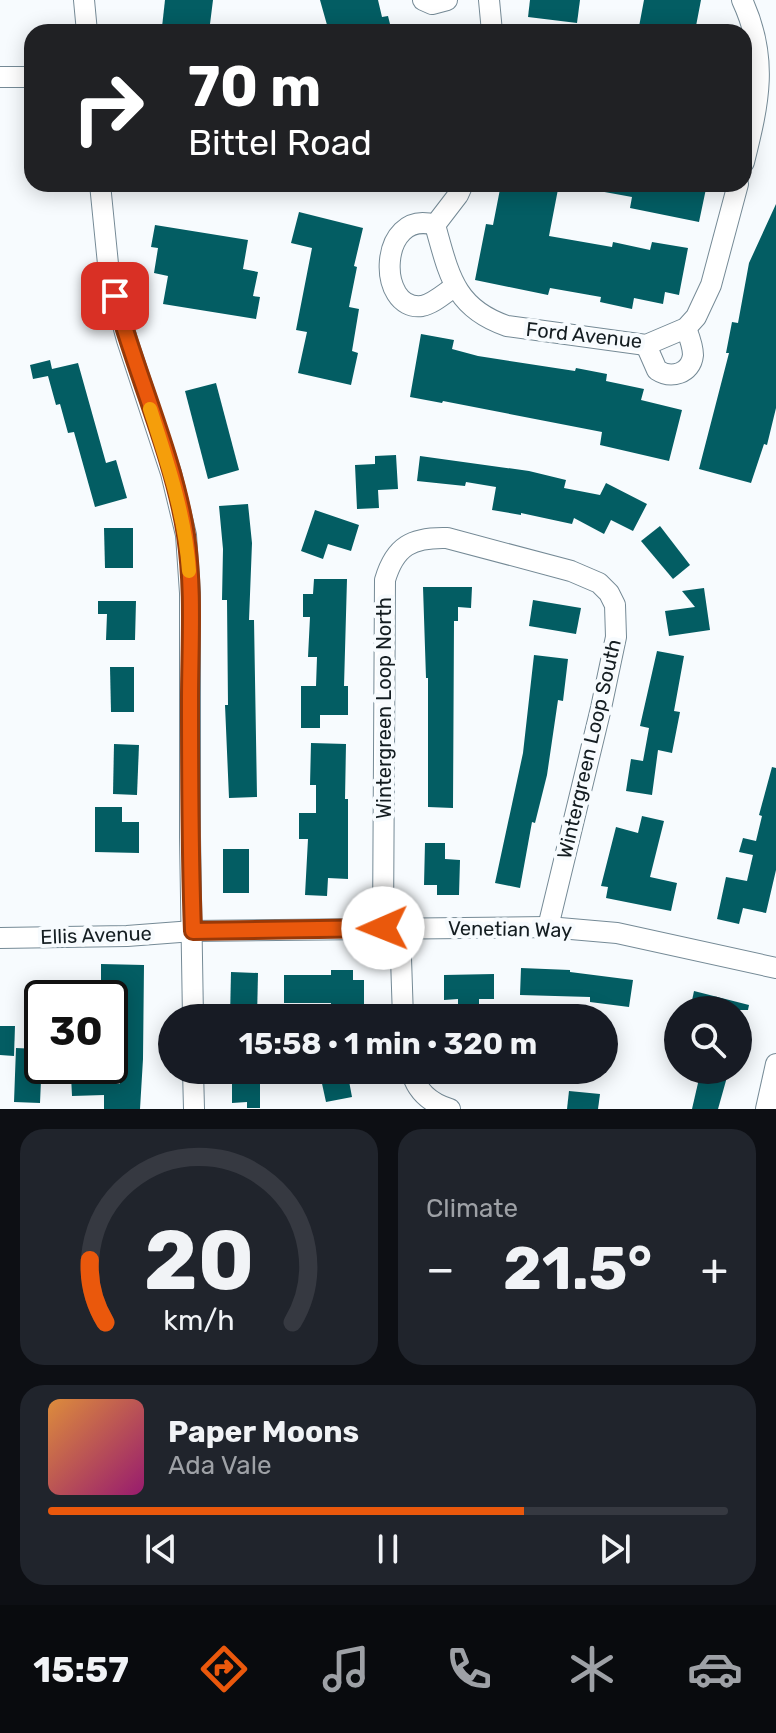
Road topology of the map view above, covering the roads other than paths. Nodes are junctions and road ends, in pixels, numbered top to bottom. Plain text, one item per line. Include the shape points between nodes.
1 (84, 0) edge
2 (423, 0) edge
3 (447, 0) edge
4 (489, 0) edge
5 (745, 1) edge
6 (86, 24) edge
7 (491, 24) edge
8 (747, 24) edge
9 (752, 67) edge
10 (0, 77) edge
11 (24, 77) edge
12 (752, 126) edge
13 (101, 192) edge
14 (459, 192) edge
15 (736, 192) edge
16 (435, 225) junction
17 (454, 287) junction
18 (686, 328) junction
19 (646, 345) junction
20 (501, 552) joint
21 (548, 927) junction
22 (391, 928) junction
23 (193, 931) junction
24 (0, 938) edge
25 (776, 968) edge
26 (193, 1004) edge
27 (401, 1004) edge
28 (776, 1064) edge
29 (193, 1084) edge
30 (416, 1084) edge
31 (194, 1109) edge
32 (450, 1109) edge
33 (766, 1109) edge

1 - 6 street
2 - 3 street
4 - 7 street
5 - 8 street
9 - 12 street via 757,107
10 - 11 street
13 - 23 street via 109,274 186,535
14 - 16 street
15 - 18 street via 711,285
16 - 17 street, Ford Avenue
16 - 17 street via 421,223 400,234 389,257 391,276 401,298 418,307
17 - 19 street, Ford Avenue via 467,304 507,326
18 - 19 street, Ford Avenue
18 - 19 street via 692,360 678,374 657,370
20 - 21 street, Wintergreen Loop South via 599,583 609,593 618,619
20 - 22 street, Wintergreen Loop North via 429,537 405,545 385,580
21 - 22 street, Venetian Way
21 - 25 street, Venetian Way via 617,933
22 - 23 street, Venetian Way
22 - 27 street, Wintergreen Loop North
23 - 24 street, Ellis Avenue
23 - 26 street
28 - 33 street
29 - 31 street
30 - 32 street via 437,1105

